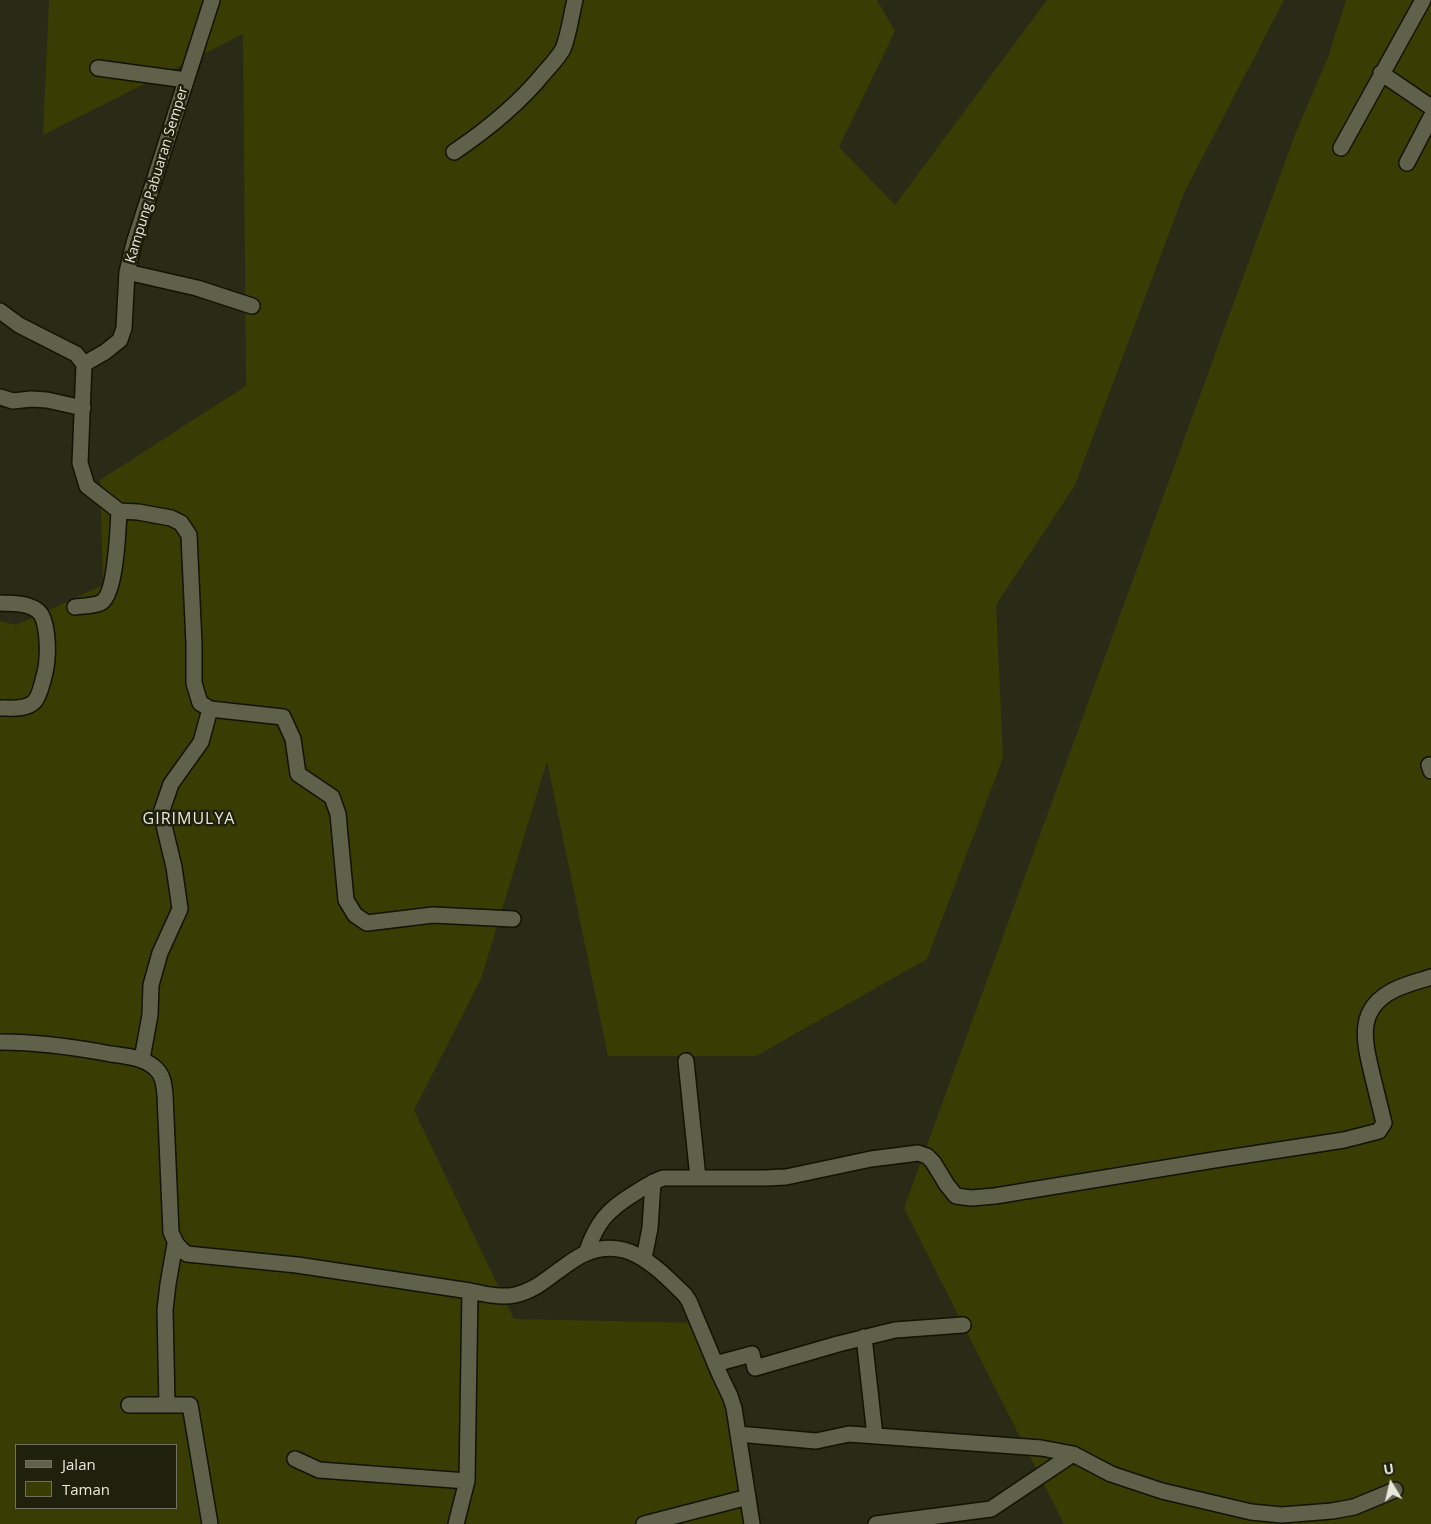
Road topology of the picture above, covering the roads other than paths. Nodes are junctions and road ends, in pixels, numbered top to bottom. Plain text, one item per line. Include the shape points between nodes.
1 (212, 0) edge
2 (575, 0) edge
3 (1423, 0) edge
4 (98, 68) dead end
5 (1381, 74) junction
6 (186, 80) junction
7 (1431, 107) edge
8 (1431, 117) edge
9 (1340, 148) dead end
10 (454, 152) dead end
11 (1407, 163) dead end
12 (127, 272) junction
13 (252, 306) dead end
14 (0, 311) edge
15 (84, 364) junction
16 (0, 397) edge
17 (83, 408) junction
18 (119, 511) junction
19 (0, 603) edge
20 (75, 607) dead end
21 (0, 708) edge
22 (210, 709) junction
23 (513, 919) dead end
24 (1431, 977) edge
25 (0, 1042) edge
26 (142, 1060) junction
27 (686, 1061) dead end
28 (698, 1178) junction
29 (653, 1182) junction
30 (175, 1244) junction
31 (586, 1253) junction
32 (644, 1258) junction
33 (470, 1291) junction
34 (963, 1325) dead end
35 (864, 1337) junction
36 (715, 1364) junction
37 (129, 1405) dead end
38 (167, 1405) junction
39 (738, 1434) junction
40 (876, 1436) junction
41 (1073, 1454) junction
42 (295, 1459) dead end
43 (467, 1481) junction
44 (1395, 1490) dead end
45 (748, 1497) junction
46 (210, 1524) edge
47 (456, 1524) edge
48 (644, 1524) edge
49 (752, 1524) edge
50 (876, 1524) edge

1 - 6 street, Kampung Pabuaran Semper
2 - 10 street via 567,36 555,60 515,105
3 - 5 street
4 - 6 street
5 - 7 street
5 - 9 street
6 - 12 street, Kampung Pabuaran Semper
8 - 11 street
12 - 13 street via 198,288
12 - 15 street, Kampung Pabuaran Semper via 124,328 120,340
14 - 15 street via 19,325 76,354
15 - 17 street
16 - 17 street via 13,401 47,400
17 - 18 street via 80,464 87,486
18 - 20 street via 108,596 101,603
18 - 22 street via 170,518 181,523 188,535 194,683 200,703
19 - 21 street via 24,604 40,612 44,618 48,660 35,702 28,706
22 - 23 street via 283,716 293,739 298,774 332,797 338,814 346,900 354,914 367,923 433,915
22 - 26 street via 201,742 171,784 161,812 180,909 160,954 151,985 150,1015
24 - 28 street via 1393,990 1370,1012 1364,1038 1384,1123 1379,1131 1324,1144 971,1198 956,1196 933,1162 918,1153 871,1159 786,1177
25 - 26 street via 59,1045
26 - 30 street via 158,1071 164,1084 171,1232
27 - 28 street
28 - 29 street via 663,1178
29 - 31 street via 616,1204 592,1235
29 - 32 street
30 - 33 street via 187,1254 196,1256 298,1265
30 - 38 street via 166,1310
31 - 32 street via 606,1248 622,1249
31 - 33 street via 539,1286 514,1296
32 - 36 street via 685,1295
33 - 43 street
34 - 35 street via 895,1330
35 - 36 street via 755,1368 752,1354
35 - 40 street
36 - 39 street via 730,1396
37 - 38 street
38 - 46 street via 190,1405
39 - 40 street via 816,1441 849,1434
39 - 45 street
40 - 41 street via 1041,1448
41 - 44 street via 1111,1474 1162,1491 1251,1512 1282,1515 1332,1512 1354,1507
41 - 50 street via 991,1509
42 - 43 street via 319,1470
43 - 47 street
45 - 48 street
45 - 49 street

